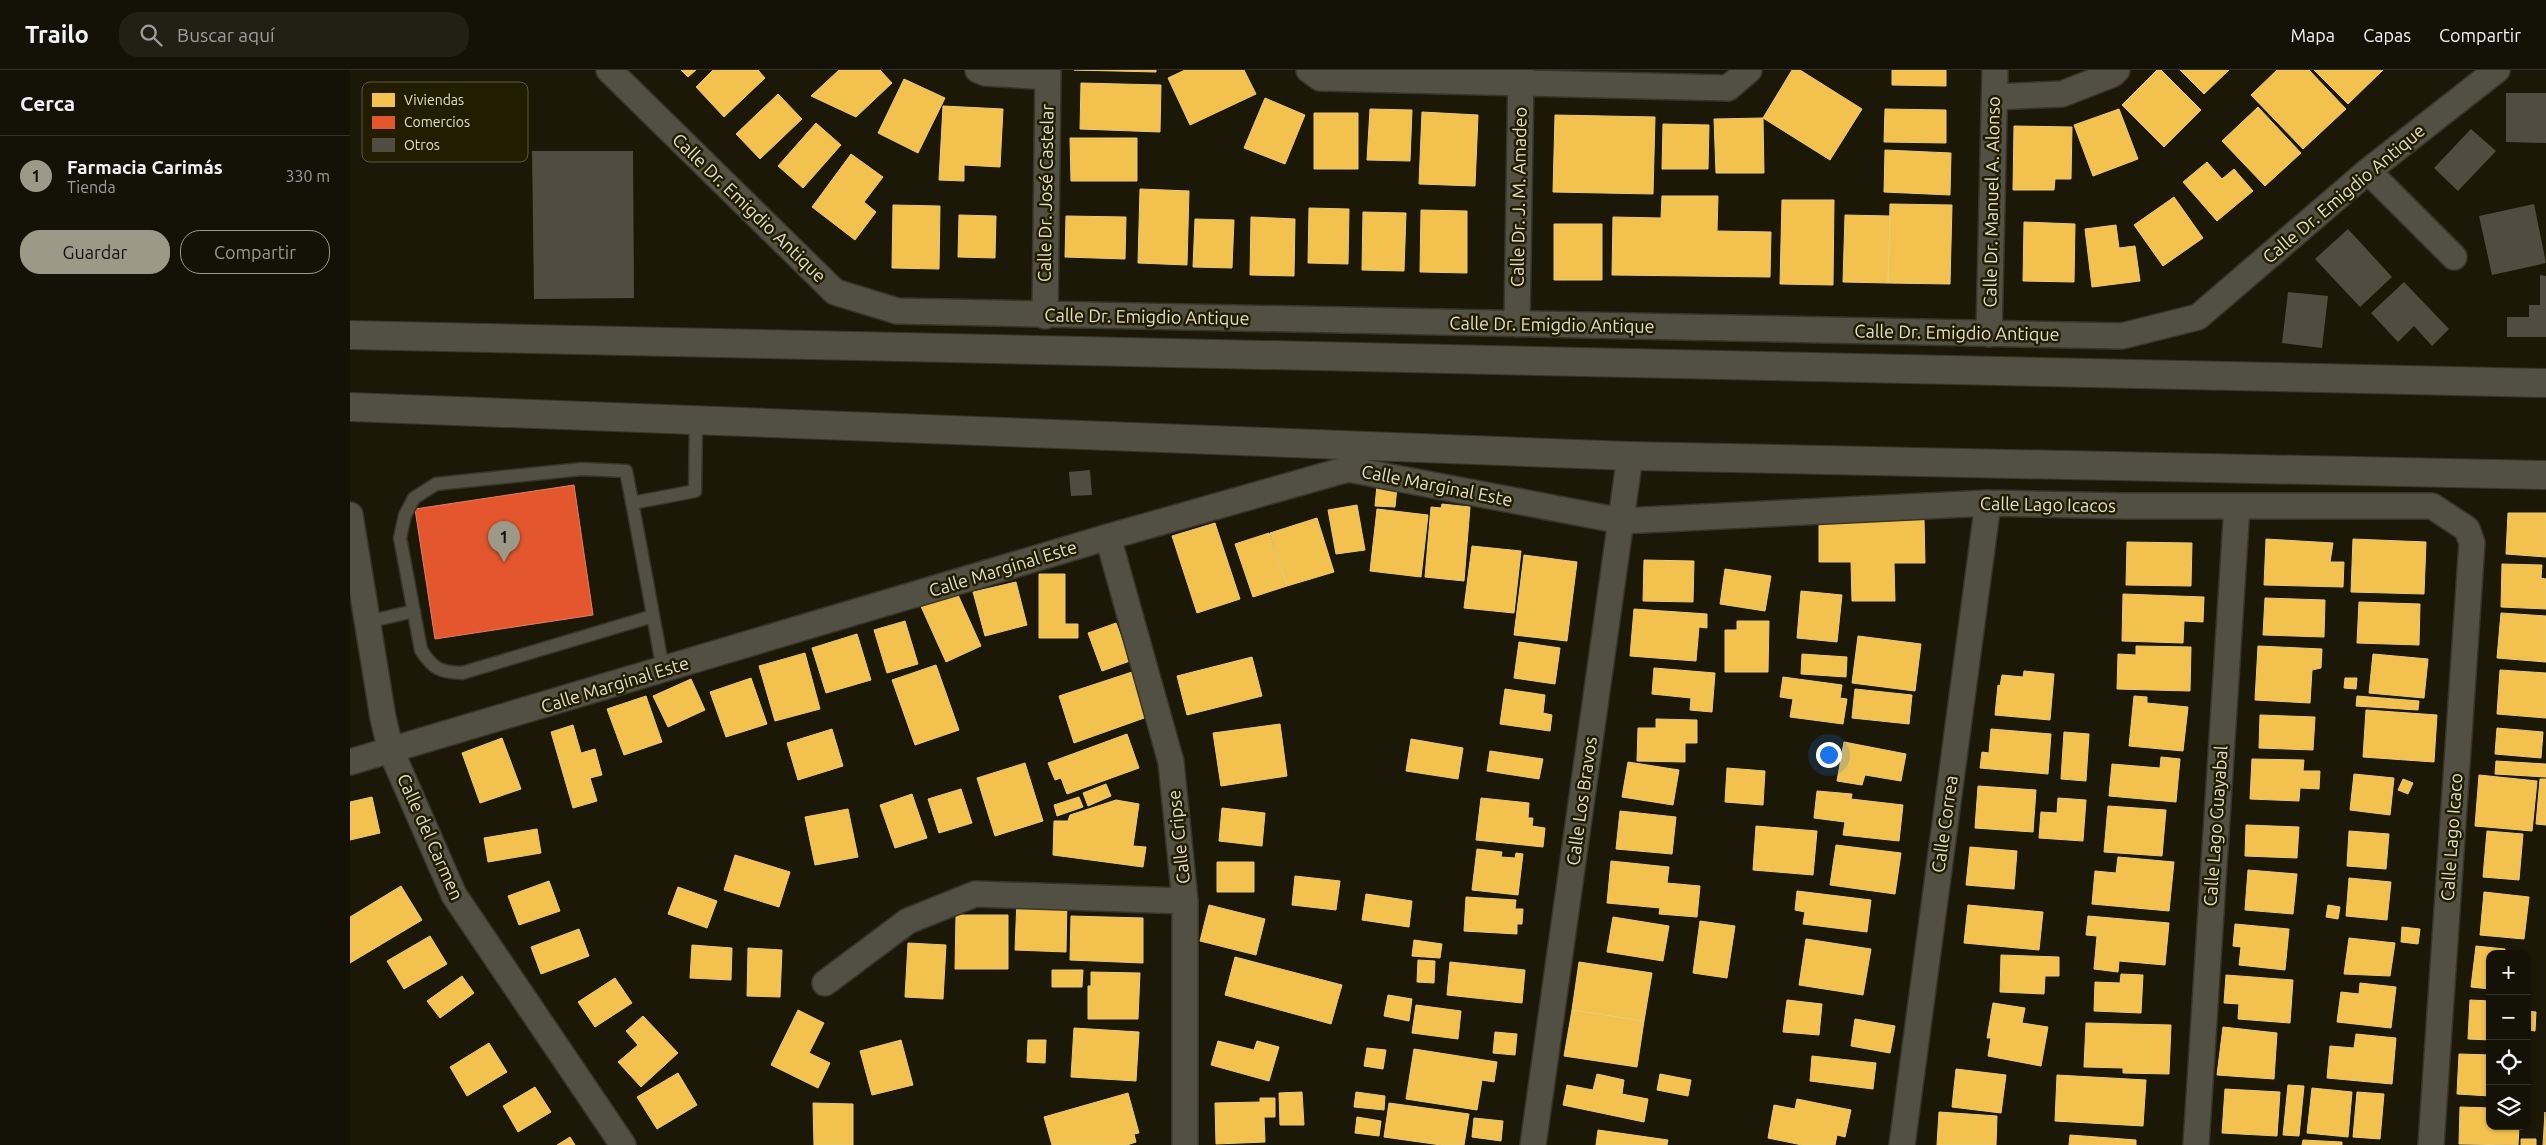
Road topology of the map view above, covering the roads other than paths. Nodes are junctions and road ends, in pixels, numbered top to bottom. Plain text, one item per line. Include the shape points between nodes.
1 (609, 70) edge
2 (978, 70) edge
3 (1309, 70) edge
4 (1749, 70) edge
5 (1995, 70) edge
6 (2117, 70) edge
7 (2497, 70) edge
8 (1048, 73) edge
9 (1521, 77) edge
10 (1994, 97) junction
11 (2368, 171) junction
12 (2454, 257) dead end
13 (1045, 316) junction
14 (1517, 324) junction
15 (1989, 334) junction
16 (350, 335) edge
17 (2546, 383) edge
18 (350, 407) edge
19 (696, 420) junction
20 (1630, 456) junction
21 (2546, 475) edge
22 (1988, 503) junction
23 (632, 504) junction
24 (2237, 506) junction
25 (350, 515) edge
26 (1622, 521) junction
27 (2467, 529) joint
28 (1108, 537) junction
29 (414, 611) junction
30 (653, 616) junction
31 (367, 622) junction
32 (663, 670) junction
33 (392, 752) junction
34 (350, 762) edge
35 (1185, 901) junction
36 (826, 983) dead end
37 (623, 1145) edge
38 (1185, 1145) edge
39 (1533, 1145) edge
40 (1902, 1145) edge
41 (2196, 1145) edge
42 (2431, 1145) edge

1 - 13 street, Calle Dr. Emigdio Antique via 835,292 898,311
2 - 8 street via 985,73
3 - 9 street via 1320,78
4 - 9 street via 1728,88
5 - 10 street, Calle Dr. Manuel A. Alonso
6 - 10 street via 2062,94
7 - 11 street, Calle Dr. Emigdio Antique
8 - 13 street, Calle Dr. José Castelar
9 - 14 street, Calle Dr. J. M. Amadeo
10 - 15 street, Calle Dr. Manuel A. Alonso
11 - 12 street
11 - 15 street, Calle Dr. Emigdio Antique via 2198,317 2122,336
13 - 14 street, Calle Dr. Emigdio Antique
14 - 15 street, Calle Dr. Emigdio Antique
16 - 17 street
18 - 19 street
19 - 20 street
19 - 23 lane via 695,492
20 - 21 street
20 - 26 street, Calle Los Bravos
22 - 24 street, Calle Lago Icacos
22 - 26 street, Calle Lago Icacos
22 - 40 street, Calle Correa
23 - 29 lane via 626,471 582,469 436,484 414,498 405,516 400,538
23 - 30 lane
24 - 27 street, Calle Lago Icacos via 2432,506
24 - 41 street, Calle Lago Guayabal
25 - 31 street, Calle del Carmen
26 - 28 street, Calle Marginal Este via 1348,469
26 - 39 street, Calle Los Bravos
27 - 42 street, Calle Lago Icaco via 2472,543
28 - 32 street, Calle Marginal Este
28 - 35 street, Calle Cripse via 1171,762
29 - 30 lane via 421,650 430,664 445,672 462,673
29 - 31 lane
30 - 32 lane
31 - 33 street, Calle del Carmen
32 - 33 street, Calle Marginal Este
33 - 34 street, Calle Marginal Este
33 - 37 street, Calle del Carmen via 454,895
35 - 36 street via 974,894 908,921
35 - 38 street, Calle Cripse

